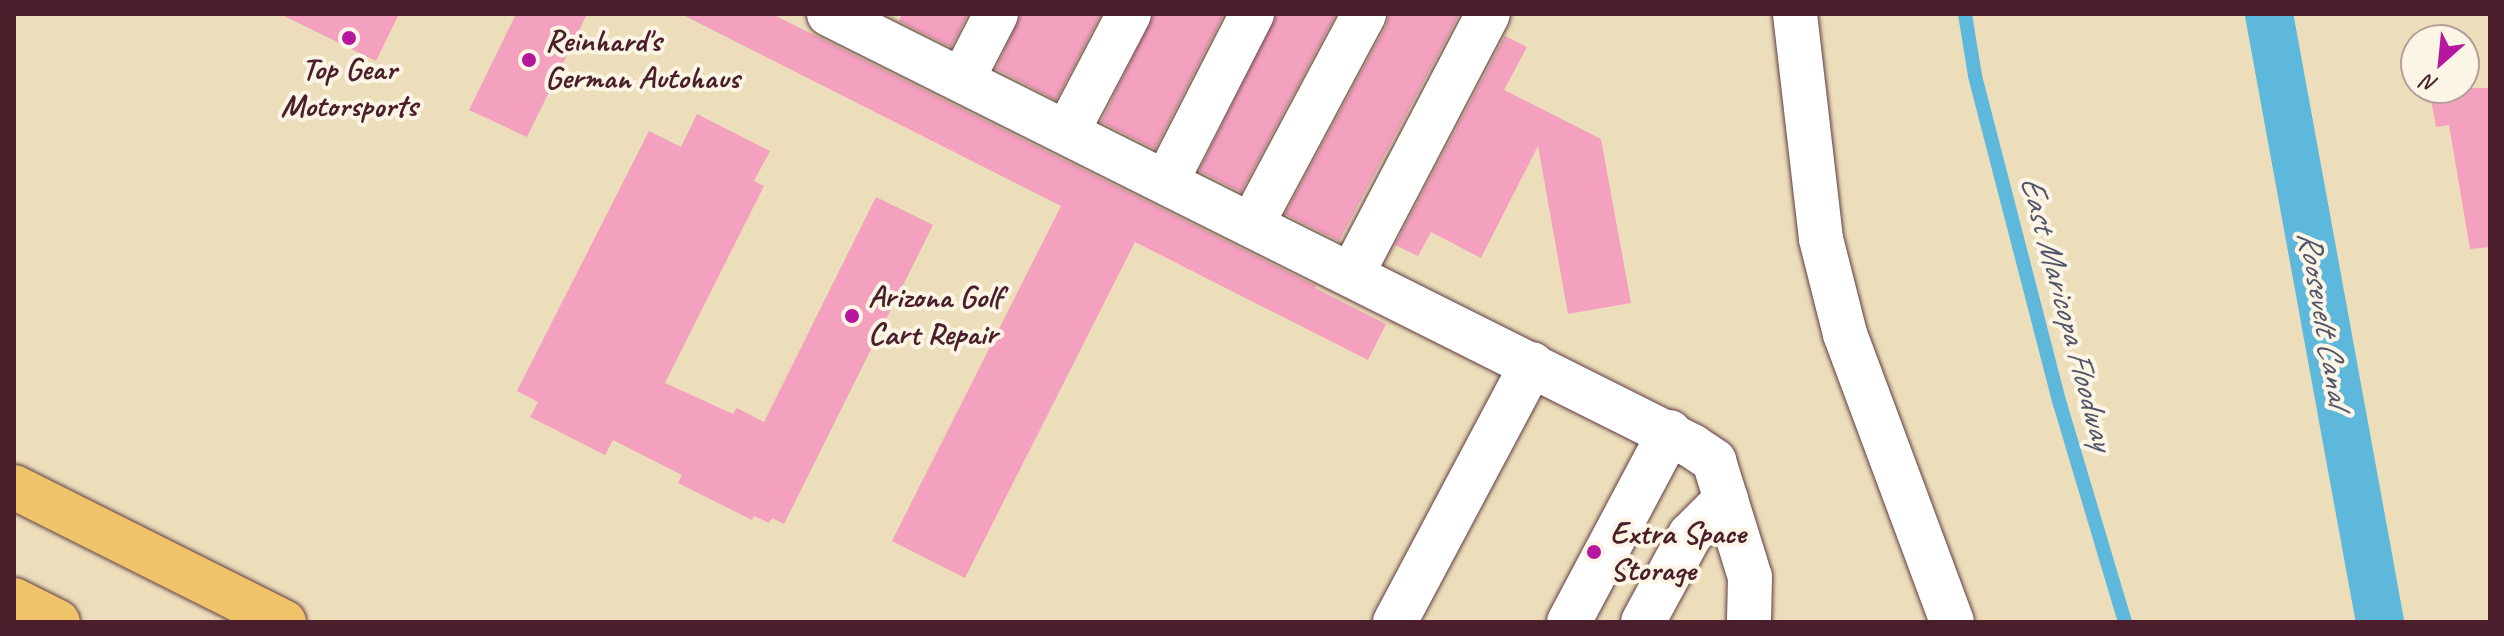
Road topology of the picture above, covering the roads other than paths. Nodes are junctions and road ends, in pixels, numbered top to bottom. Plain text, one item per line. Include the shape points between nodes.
1 (829, 14) edge
2 (996, 14) edge
3 (1129, 14) edge
4 (1252, 14) edge
5 (1364, 14) edge
6 (1488, 14) edge
7 (1795, 14) edge
8 (962, 80) junction
9 (1067, 132) junction
10 (1166, 182) junction
11 (1252, 224) junction
12 (1352, 274) junction
13 (1532, 364) junction
14 (1670, 432) junction
15 (14, 487) edge
16 (1726, 499) junction
17 (14, 600) edge
18 (58, 622) edge
19 (284, 622) edge
20 (1395, 622) edge
21 (1569, 622) edge
22 (1643, 622) edge
23 (1749, 622) edge
24 (1952, 622) edge

1 - 8 lane
2 - 8 lane
3 - 9 lane
4 - 10 lane
5 - 11 lane
6 - 12 lane
7 - 24 lane via 1821,239 1845,334
8 - 9 lane
9 - 10 lane
10 - 11 lane
11 - 12 lane
12 - 13 lane
13 - 14 lane
13 - 20 lane
14 - 16 lane via 1714,461
14 - 21 lane
15 - 19 main road
16 - 22 lane via 1690,535
16 - 23 lane via 1750,577
17 - 18 main road

